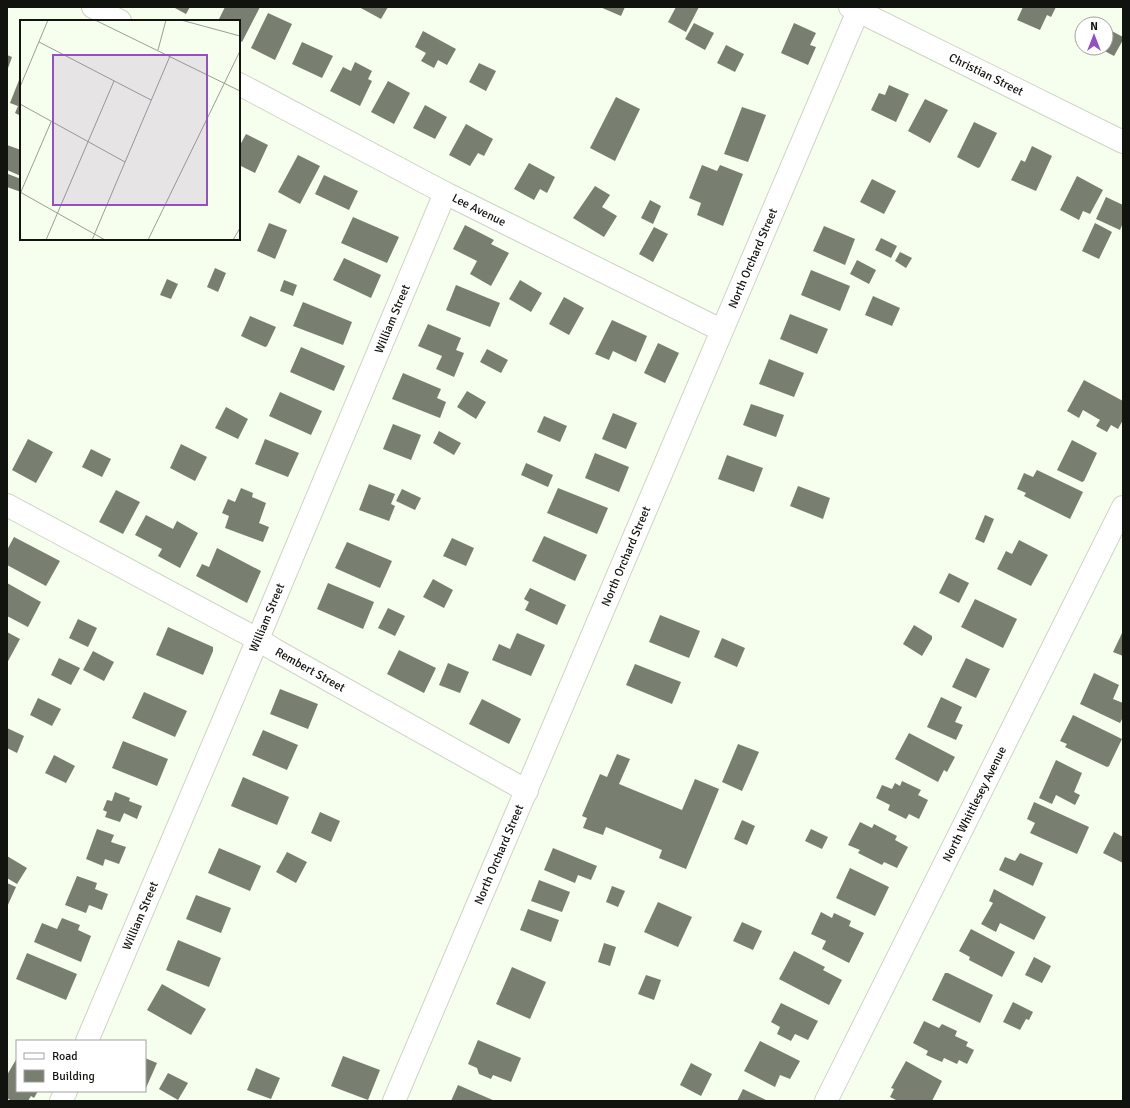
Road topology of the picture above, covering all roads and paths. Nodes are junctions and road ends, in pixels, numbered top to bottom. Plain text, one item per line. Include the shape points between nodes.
1 (93, 7) edge
2 (854, 9) edge
3 (118, 20) edge
4 (240, 85) edge
5 (1123, 142) edge
6 (445, 193) junction
7 (721, 330) junction
8 (7, 505) edge
9 (1123, 507) edge
10 (257, 639) junction
11 (527, 791) junction
12 (87, 1040) edge
13 (66, 1092) edge
14 (61, 1101) edge
15 (394, 1101) edge
16 (826, 1101) edge

1 - 3 street
2 - 5 street, Christian Street
2 - 7 street, North Orchard Street
4 - 6 street, Lee Avenue
6 - 7 street, Lee Avenue
6 - 10 street, William Street
7 - 11 street, North Orchard Street
8 - 10 street, Rembert Street
9 - 16 street, North Whittlesey Avenue
10 - 11 street, Rembert Street
10 - 12 street, William Street
11 - 15 street, North Orchard Street
13 - 14 street

